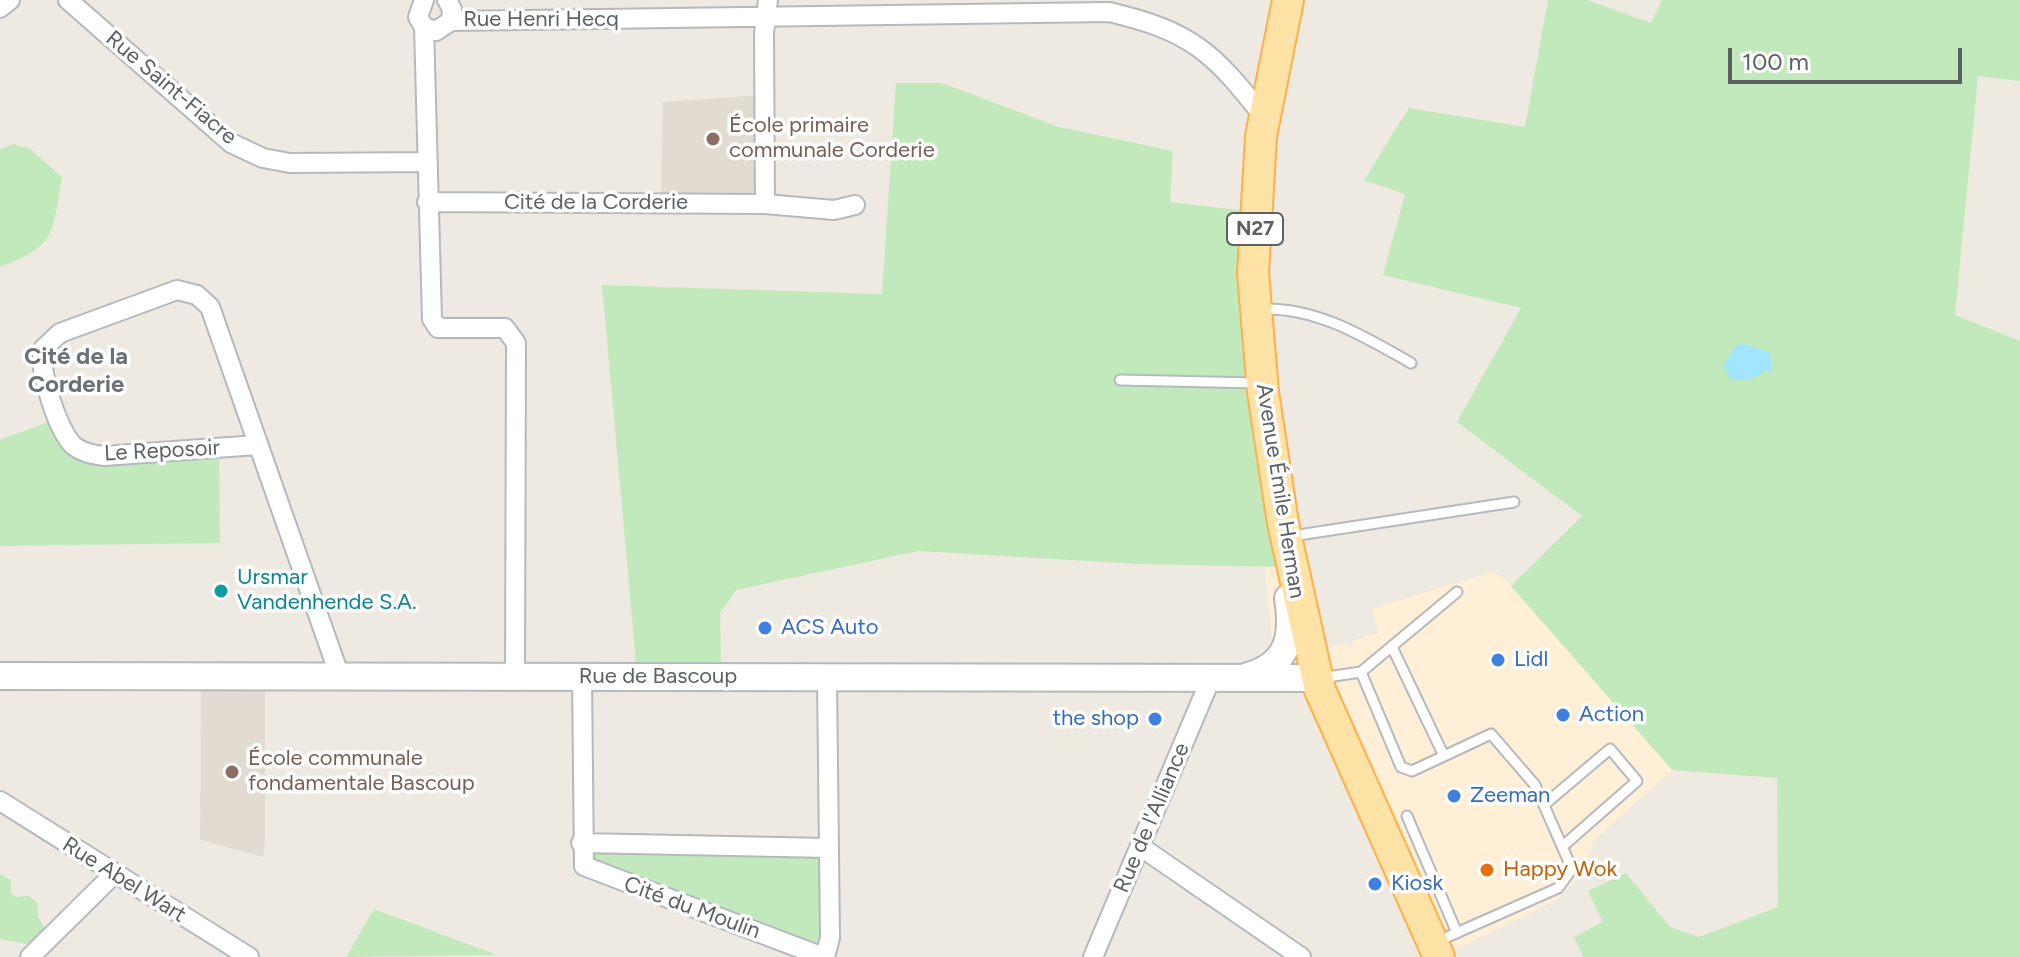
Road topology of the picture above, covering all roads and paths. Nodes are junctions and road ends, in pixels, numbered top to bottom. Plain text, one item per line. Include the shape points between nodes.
1 (10, 0) edge
2 (68, 0) edge
3 (424, 0) edge
4 (447, 0) edge
5 (1288, 0) edge
6 (1110, 7) edge
7 (0, 8) edge
8 (767, 9) edge
9 (451, 21) junction
10 (424, 27) junction
11 (1264, 117) junction
12 (426, 162) junction
13 (427, 202) junction
14 (765, 204) junction
15 (855, 205) dead end
16 (1255, 309) junction
17 (1411, 363) dead end
18 (1120, 380) dead end
19 (1262, 383) junction
20 (257, 445) junction
21 (1273, 460) junction
22 (1514, 502) dead end
23 (1286, 537) junction
24 (1457, 592) dead end
25 (1392, 647) junction
26 (1361, 672) junction
27 (0, 676) edge
28 (340, 677) junction
29 (515, 677) junction
30 (582, 677) junction
31 (827, 678) junction
32 (1211, 678) junction
33 (1241, 678) junction
34 (1317, 678) junction
35 (1444, 756) junction
36 (0, 801) edge
37 (1545, 804) junction
38 (1407, 816) dead end
39 (581, 843) junction
40 (1563, 846) junction
41 (1141, 847) junction
42 (829, 848) junction
43 (114, 874) junction
44 (1443, 944) edge
45 (30, 957) edge
46 (249, 957) edge
47 (824, 957) edge
48 (1093, 957) edge
49 (1301, 957) edge

1 - 7 street
2 - 12 street, Rue Saint-Fiacre via 231,143 263,158 290,163
3 - 10 street via 418,17
4 - 9 street
5 - 11 main road, Avenue Émile Herman / N27
6 - 8 street, Rue Henri Hecq
6 - 11 street, Rue Henri Hecq via 1204,48
8 - 9 street, Rue Henri Hecq
8 - 14 street
9 - 10 street, Rue Henri Hecq via 442,30
10 - 12 street
11 - 16 main road, Avenue Émile Herman / N27 via 1253,251
12 - 13 street
13 - 14 street, Cité de la Corderie
13 - 29 street via 430,312 438,328 505,328 516,343
14 - 15 street, Cité de la Corderie via 834,210
16 - 17 lane via 1306,313
16 - 19 main road, Avenue Émile Herman / N27
18 - 19 lane
19 - 21 main road, Avenue Émile Herman / N27
20 - 20 street, Le Reposoir via 210,307 197,295 177,290 60,333 43,349 41,369 65,435 83,452 104,456
20 - 28 street, Le Reposoir
21 - 23 main road, Avenue Émile Herman / N27
21 - 33 main road via 1272,507 1292,635 1279,659
22 - 23 lane
23 - 34 main road, Avenue Émile Herman / N27
24 - 25 lane
25 - 26 lane
25 - 35 lane
26 - 34 lane
26 - 35 lane via 1401,767 1412,771
27 - 28 main road, Rue de Bascoup
28 - 29 main road, Rue de Bascoup
29 - 30 main road, Rue de Bascoup
30 - 31 main road, Rue de Bascoup
30 - 39 street
31 - 32 main road, Rue de Bascoup
31 - 42 street, Cité du Moulin
32 - 33 main road, Rue de Bascoup
32 - 41 street, Rue de l'Alliance
33 - 34 main road, Rue de Bascoup
34 - 44 main road, Avenue Émile Herman / N27
35 - 37 lane via 1491,734
36 - 43 street, Rue Abel Wart
37 - 40 lane
37 - 40 lane via 1610,749 1637,781
38 - 44 lane
39 - 42 street, Cité du Moulin
39 - 47 street, Cité du Moulin via 584,866 592,871
40 - 44 lane via 1572,869 1558,888
41 - 48 street, Rue de l'Alliance
41 - 49 street
42 - 47 street, Cité du Moulin via 830,938
43 - 45 street
43 - 46 street, Rue Abel Wart

